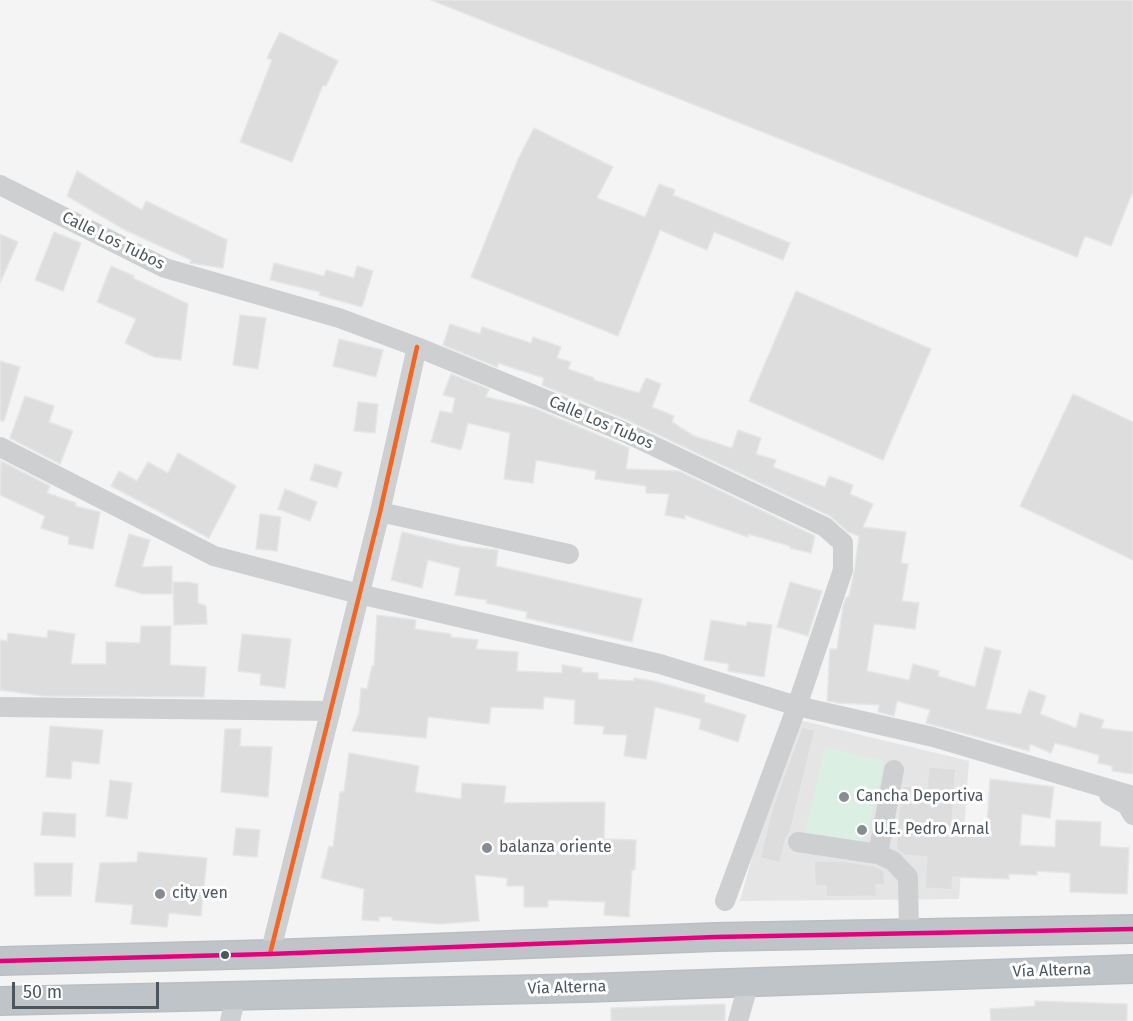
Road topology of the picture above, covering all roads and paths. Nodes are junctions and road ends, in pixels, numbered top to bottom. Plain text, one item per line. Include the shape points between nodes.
1 (0, 185) edge
2 (417, 347) junction
3 (0, 447) edge
4 (380, 512) junction
5 (569, 554) dead end
6 (359, 594) junction
7 (797, 706) junction
8 (0, 707) edge
9 (331, 711) junction
10 (894, 770) dead end
11 (1083, 781) junction
12 (1133, 796) edge
13 (1133, 815) edge
14 (798, 842) dead end
15 (878, 854) junction
16 (726, 901) dead end
17 (1133, 929) edge
18 (909, 933) junction
19 (270, 954) junction
20 (0, 961) edge
21 (1133, 969) edge
22 (749, 982) junction
23 (0, 1001) edge
24 (233, 1008) edge
25 (738, 1021) edge

1 - 2 street, Calle Los Tubos via 165,268 339,318
2 - 4 street
2 - 7 street, Calle Los Tubos via 622,431 825,527 843,543 843,570
3 - 6 street via 214,556
4 - 5 street
4 - 6 street
6 - 7 street via 660,664
6 - 9 street
7 - 11 street via 933,737
7 - 16 street, Calle Los Tubos
8 - 9 street
9 - 19 street
10 - 15 street
11 - 12 street
11 - 13 street via 1127,805
14 - 15 street
15 - 18 street via 894,861 908,877
17 - 18 highway
18 - 19 highway
19 - 20 highway
21 - 22 highway, Vía Alterna
22 - 24 highway, Vía Alterna
22 - 25 street
23 - 24 highway, Vía Alterna

